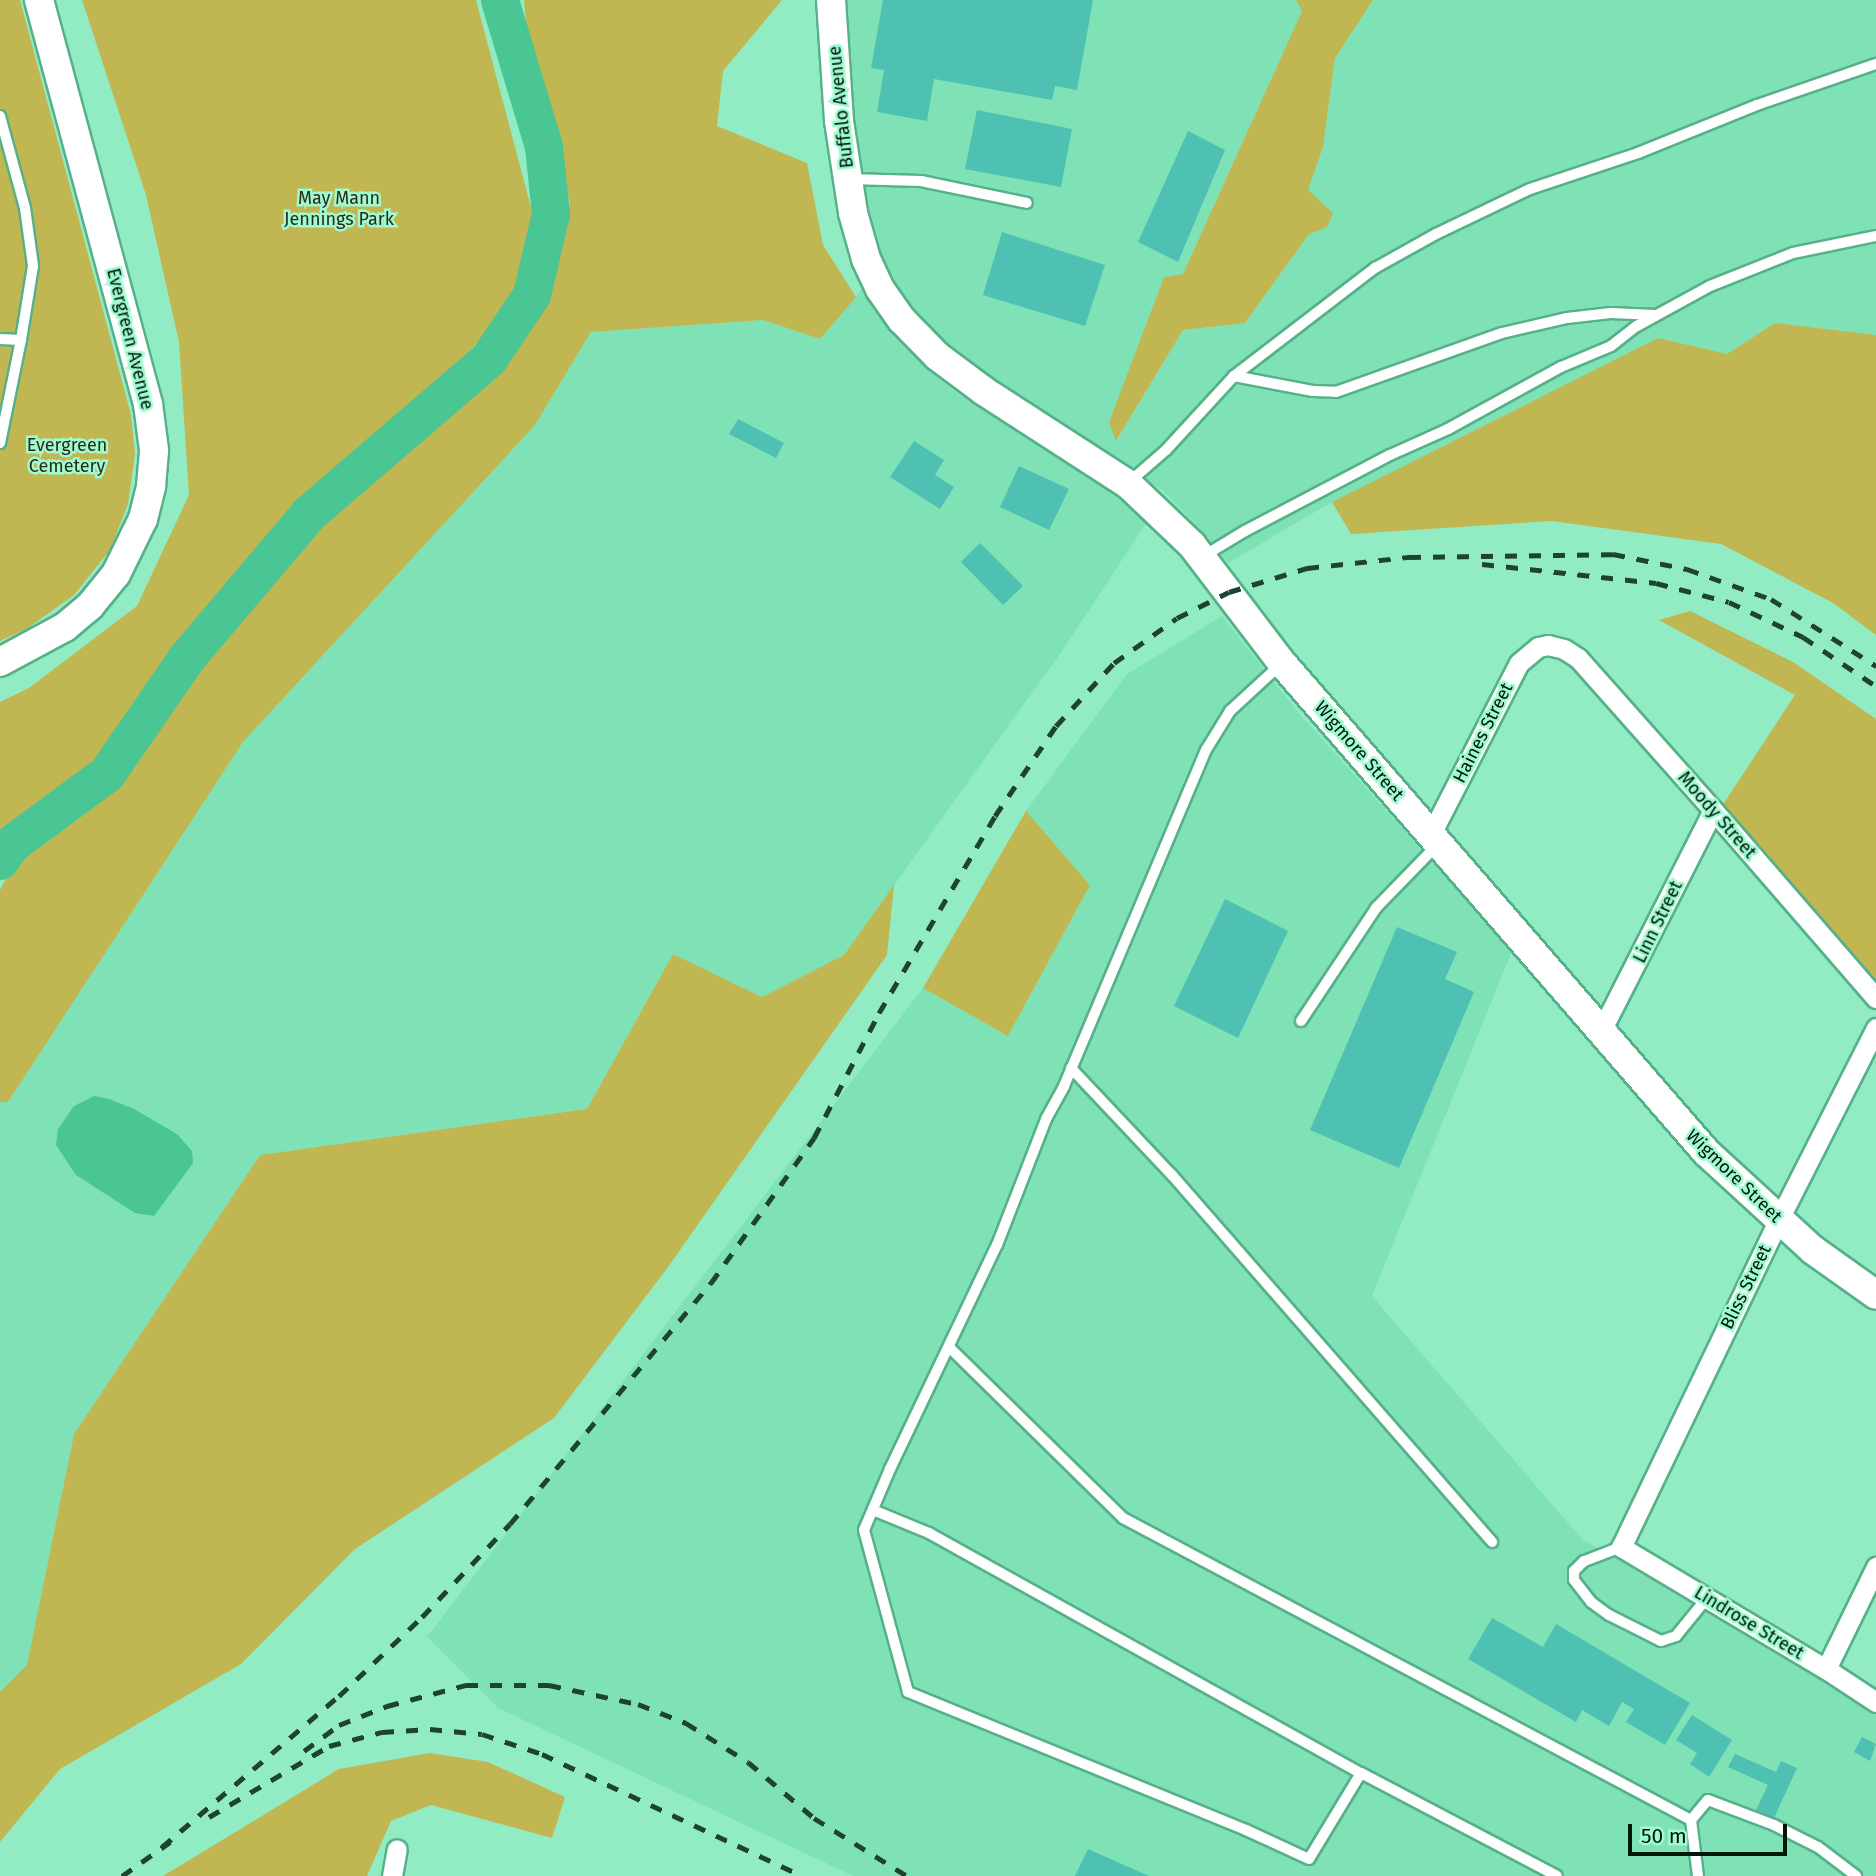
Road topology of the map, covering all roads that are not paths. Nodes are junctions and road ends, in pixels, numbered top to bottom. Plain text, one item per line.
1 (39, 0) edge
2 (831, 0) edge
3 (1876, 64) edge
4 (0, 116) edge
5 (848, 179) junction
6 (1027, 203) dead end
7 (853, 213) joint
8 (1876, 236) edge
9 (1659, 315) junction
10 (0, 339) edge
11 (21, 340) junction
12 (1234, 376) junction
13 (0, 443) edge
14 (1128, 484) junction
15 (1202, 557) junction
16 (1548, 645) joint
17 (0, 662) edge
18 (1282, 663) junction
19 (1713, 810) junction
20 (1435, 839) junction
21 (1876, 998) edge
22 (1301, 1021) dead end
23 (1876, 1028) edge
24 (1600, 1033) junction
25 (1071, 1068) junction
26 (1779, 1219) junction
27 (1876, 1295) edge
28 (949, 1347) junction
29 (873, 1510) junction
30 (1493, 1542) dead end
31 (1621, 1548) junction
32 (1876, 1567) edge
33 (1707, 1598) junction
34 (1826, 1669) junction
35 (1876, 1702) edge
36 (1361, 1773) junction
37 (1691, 1820) junction
38 (397, 1849) dead end
39 (392, 1876) edge
40 (1557, 1876) edge
41 (1698, 1876) edge
42 (1856, 1876) edge

1 - 17 street, Evergreen Avenue
2 - 5 street, Buffalo Avenue
3 - 12 lane
4 - 11 lane
5 - 6 lane
5 - 7 street, Buffalo Avenue
7 - 14 street, Wigmore Street
8 - 9 lane
9 - 12 lane
9 - 15 lane
10 - 11 lane
11 - 13 lane
12 - 14 lane
14 - 15 street, Wigmore Street
15 - 18 street, Wigmore Street
16 - 19 street, Moody Street
16 - 20 street, Haines Street
18 - 20 street, Wigmore Street
18 - 25 lane
19 - 21 street, Moody Street
19 - 24 street, Linn Street
20 - 22 lane
20 - 24 street, Wigmore Street
23 - 26 street, Bliss Street
24 - 26 street, Wigmore Street
25 - 28 lane
25 - 30 lane
26 - 27 street, Wigmore Street
26 - 31 street, Bliss Street
28 - 29 lane
28 - 37 lane
29 - 36 lane
29 - 36 lane
31 - 33 street, Lindrose Street
31 - 33 lane
32 - 34 street
33 - 34 street, Lindrose Street
34 - 35 street, Lindrose Street
36 - 40 lane
37 - 41 lane
37 - 42 lane
38 - 39 street

